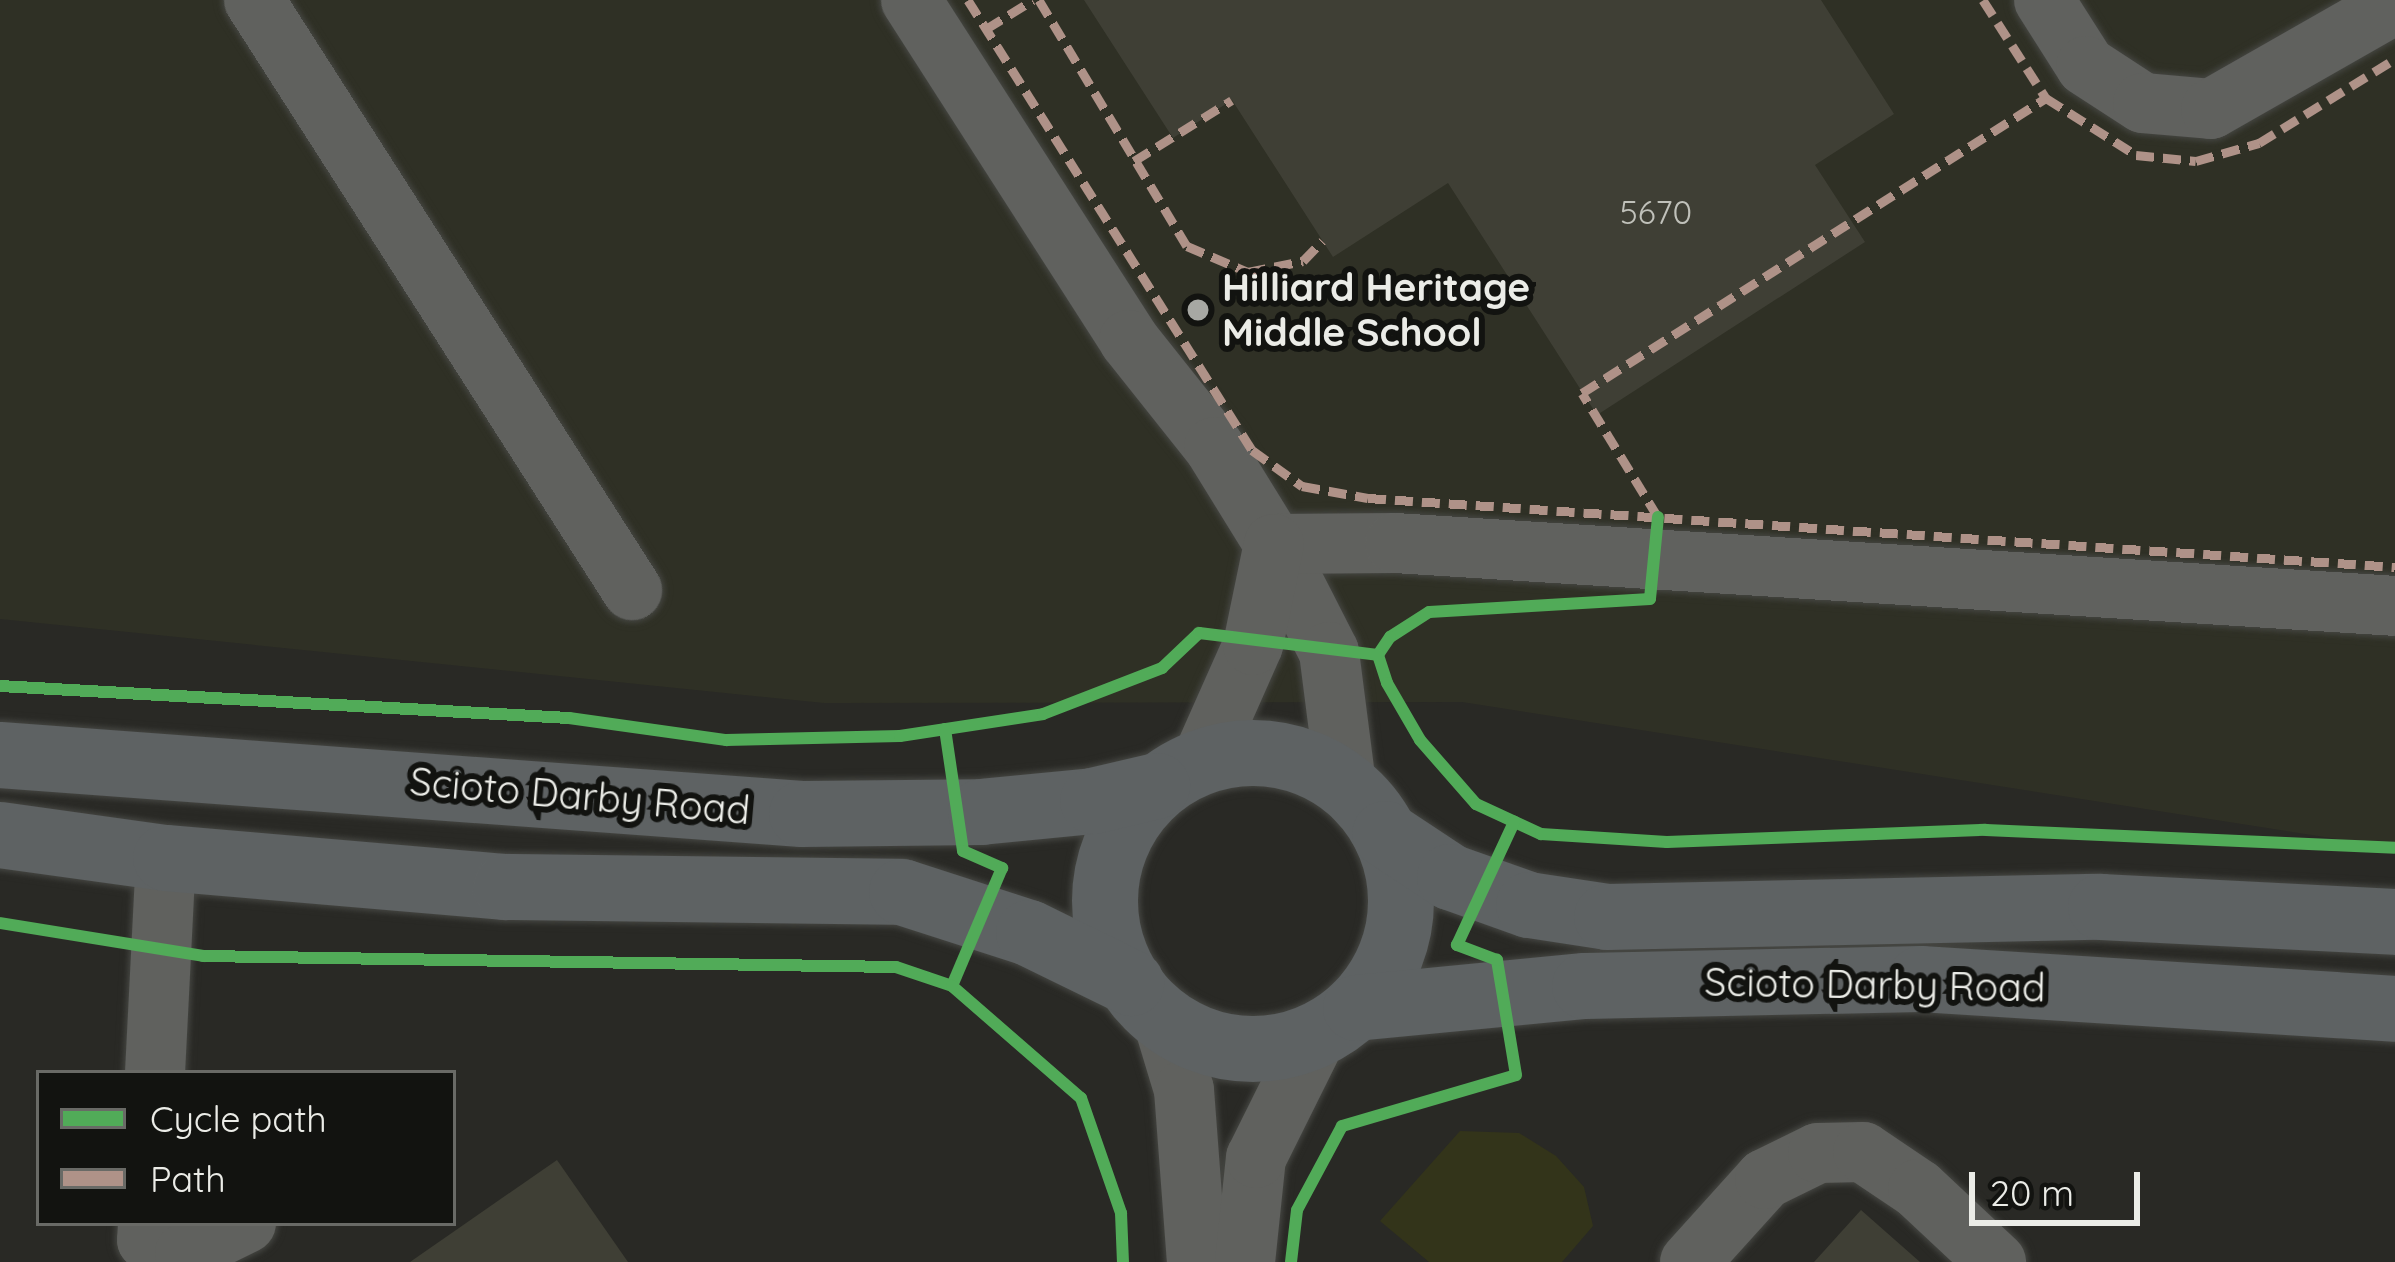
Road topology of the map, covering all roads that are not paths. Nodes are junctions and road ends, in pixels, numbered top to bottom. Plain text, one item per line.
1 (254, 0) edge
2 (911, 0) edge
3 (2044, 0) edge
4 (2394, 2) edge
5 (1274, 544) junction
6 (632, 590) dead end
7 (2395, 606) edge
8 (0, 755) edge
9 (1179, 773) junction
10 (1346, 784) junction
11 (1385, 834) junction
12 (0, 835) edge
13 (166, 858) junction
14 (2395, 922) edge
15 (1146, 1000) junction
16 (2395, 1010) edge
17 (1337, 1022) junction
18 (155, 1070) edge
19 (239, 1226) edge
20 (150, 1242) edge
21 (1197, 1262) edge
22 (1245, 1262) edge
23 (1690, 1262) edge
24 (1996, 1262) edge

1 - 6 street
2 - 5 street
3 - 4 street
5 - 7 street
5 - 9 street
5 - 10 street
8 - 9 main road, Scioto Darby Road
9 - 10 main road
9 - 15 main road
10 - 11 main road
11 - 14 main road, Scioto Darby Road
11 - 17 main road
12 - 13 main road, Scioto Darby Road
13 - 15 main road, Scioto Darby Road
13 - 18 street
15 - 17 main road
15 - 21 street
16 - 17 main road, Scioto Darby Road
17 - 22 street
19 - 20 street
23 - 24 street

